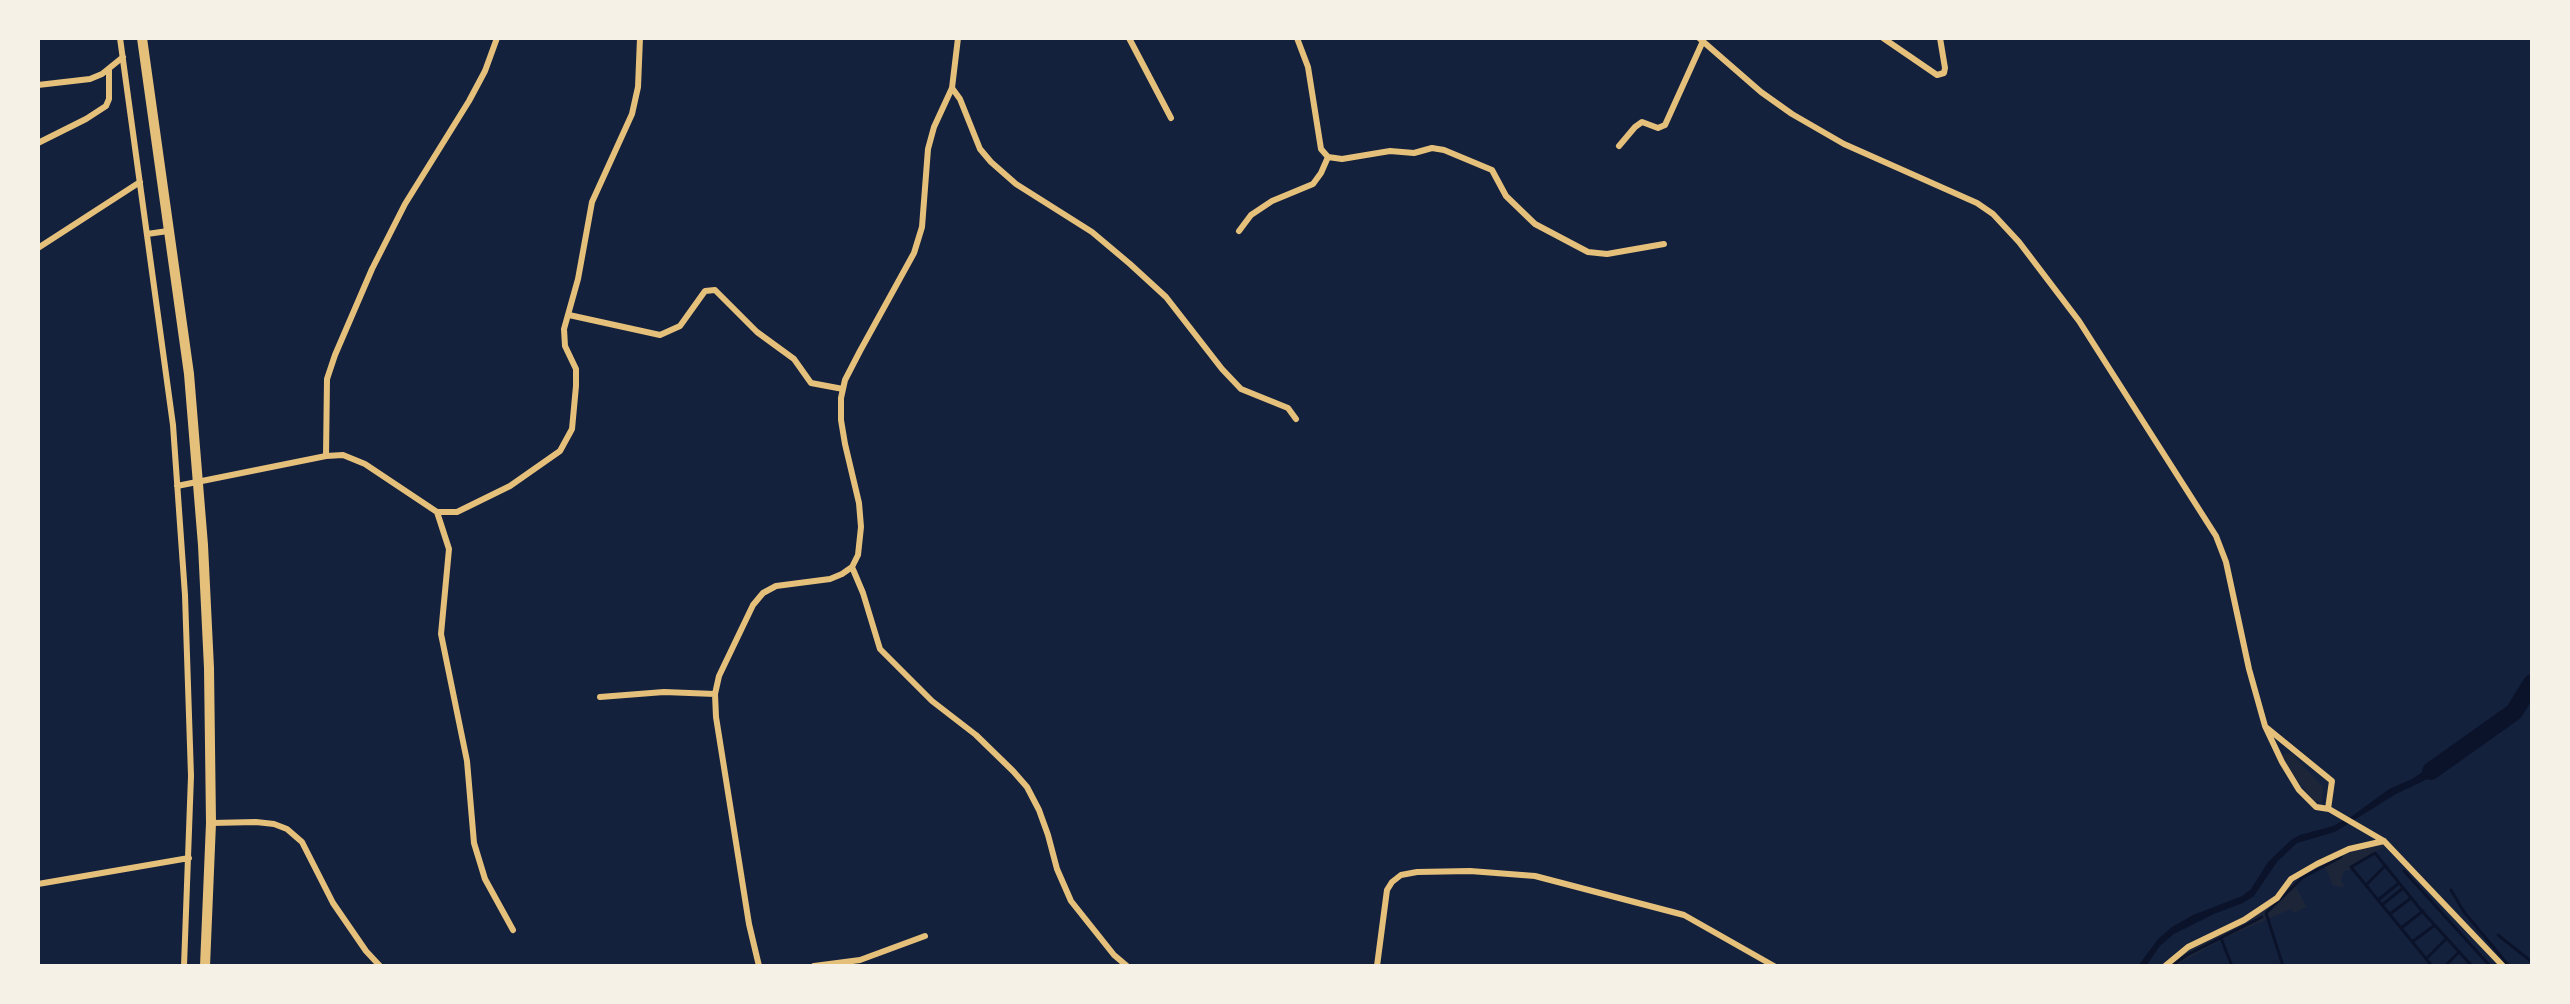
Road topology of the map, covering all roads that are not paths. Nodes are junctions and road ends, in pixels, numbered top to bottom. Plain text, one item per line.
1 (120, 38) edge
2 (142, 38) edge
3 (497, 38) edge
4 (640, 38) edge
5 (958, 38) edge
6 (1129, 38) edge
7 (1297, 38) edge
8 (1883, 38) edge
9 (1940, 38) edge
10 (1701, 40) edge
11 (123, 57) junction
12 (109, 69) junction
13 (38, 85) edge
14 (952, 88) junction
15 (1171, 118) dead end
16 (38, 143) edge
17 (1619, 146) dead end
18 (1328, 157) junction
19 (140, 182) junction
20 (168, 231) junction
21 (1239, 231) dead end
22 (147, 234) junction
23 (1664, 244) dead end
24 (38, 248) edge
25 (569, 315) junction
26 (843, 389) junction
27 (1296, 419) dead end
28 (326, 456) junction
29 (199, 483) junction
30 (177, 486) junction
31 (437, 512) junction
32 (852, 567) junction
33 (715, 694) junction
34 (600, 697) dead end
35 (2265, 726) junction
36 (2328, 809) junction
37 (211, 823) junction
38 (2384, 841) junction
39 (189, 858) junction
40 (38, 884) edge
41 (513, 930) dead end
42 (925, 936) dead end
43 (184, 966) edge
44 (205, 966) edge
45 (380, 966) edge
46 (759, 966) edge
47 (814, 966) edge
48 (1127, 966) edge
49 (1377, 966) edge
50 (1774, 966) edge
51 (2165, 966) edge
52 (2503, 966) edge

1 - 11 street
2 - 20 highway
3 - 28 street
4 - 25 street
5 - 14 street
6 - 15 street
7 - 18 street
8 - 9 street
10 - 17 street
10 - 35 street
11 - 12 street
11 - 19 street
12 - 13 street
12 - 16 street
14 - 26 street
14 - 27 street
18 - 21 street
18 - 23 street
19 - 22 street
19 - 24 street
20 - 22 street
20 - 29 highway
22 - 30 street
25 - 26 street
25 - 31 street
26 - 32 street
28 - 29 street
28 - 31 street
29 - 30 street
29 - 37 highway
30 - 39 street
31 - 41 street
32 - 33 street
32 - 48 street
33 - 34 street
33 - 46 street
35 - 36 street
35 - 36 street
36 - 38 street
37 - 44 highway
37 - 45 street
38 - 51 street
38 - 52 street
39 - 40 street
39 - 43 street
42 - 47 street
49 - 50 street

